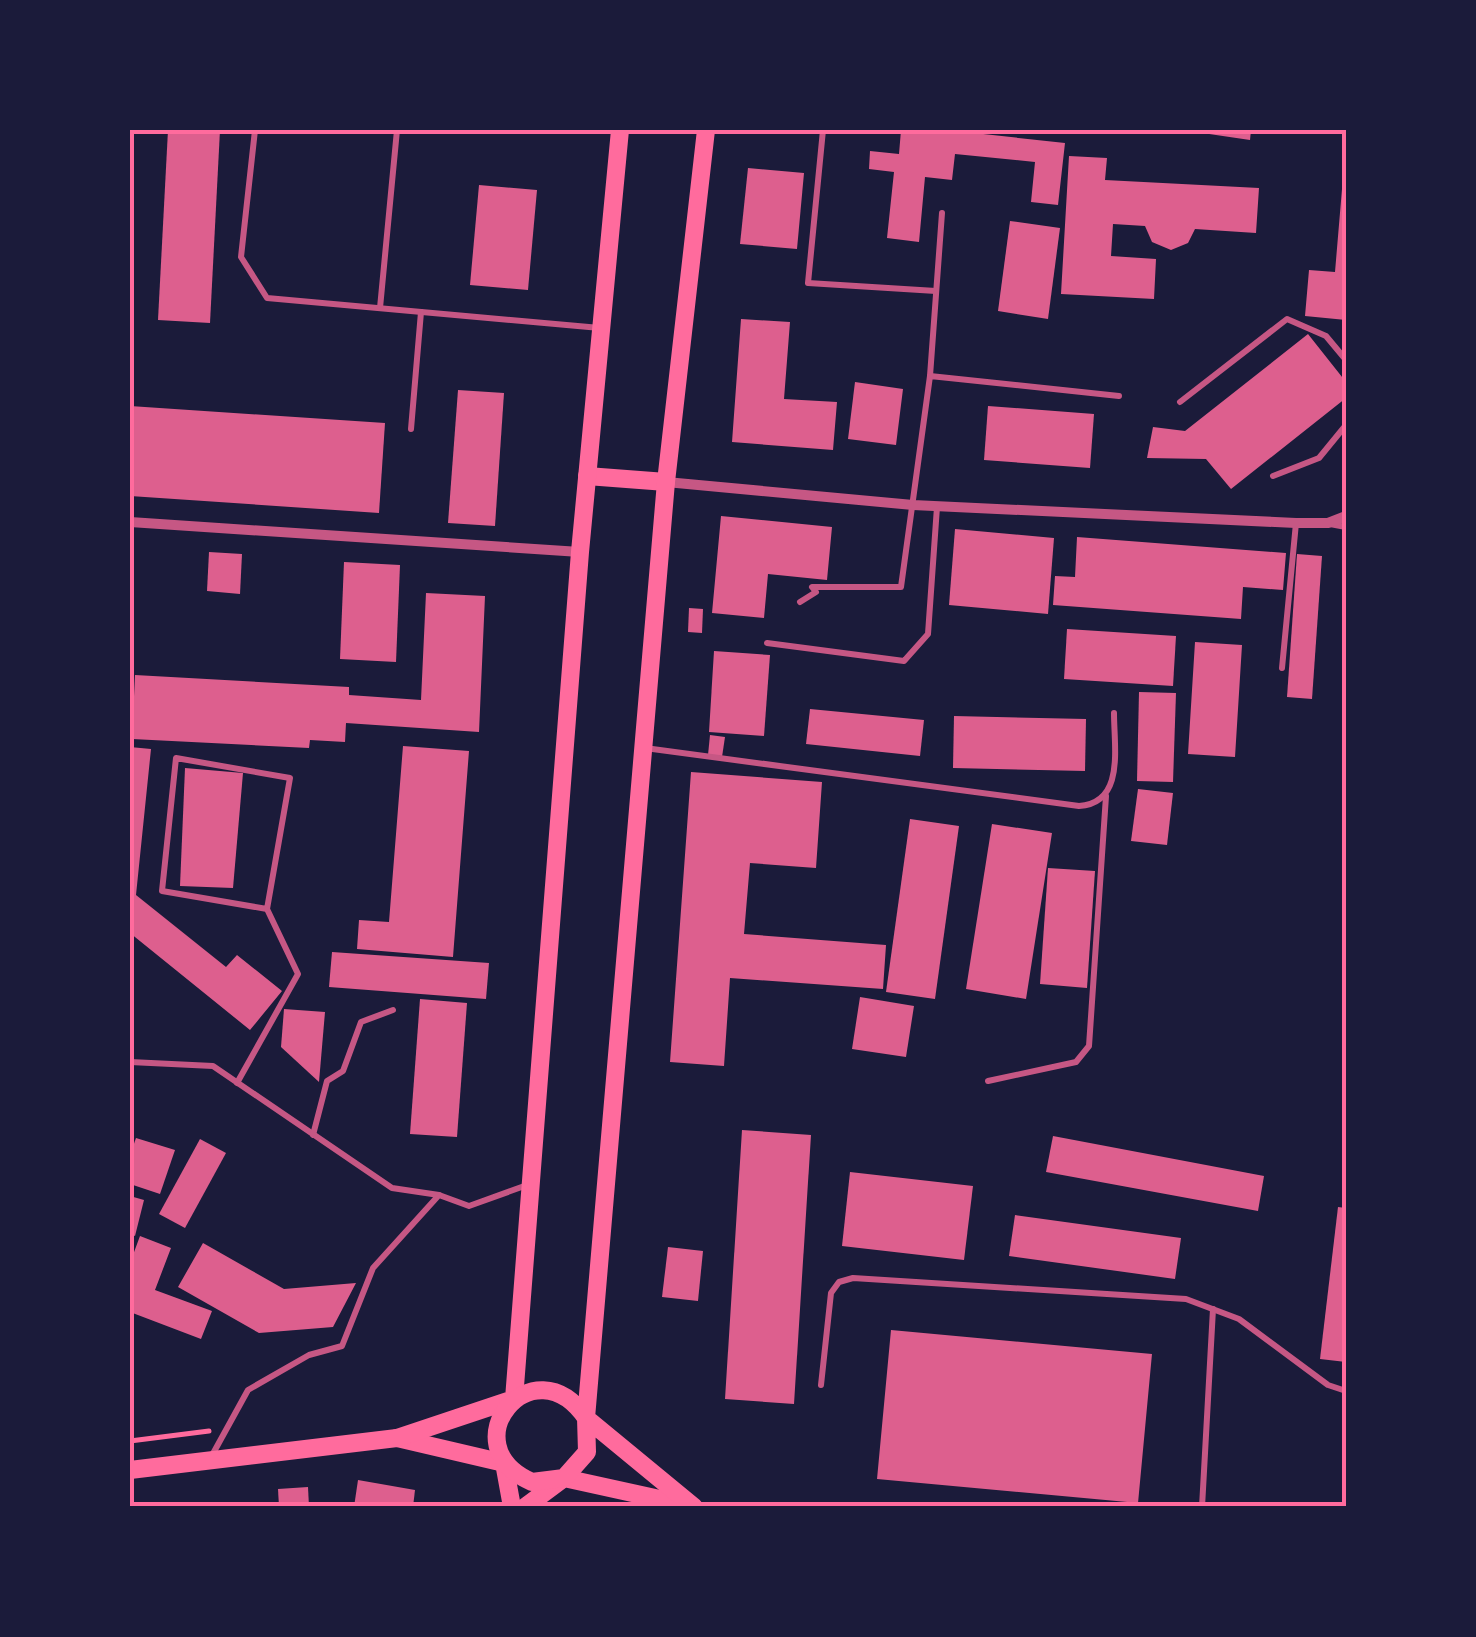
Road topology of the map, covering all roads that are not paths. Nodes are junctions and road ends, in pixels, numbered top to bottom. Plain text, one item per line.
1 (255, 130) edge
2 (397, 130) edge
3 (620, 130) edge
4 (706, 130) edge
5 (823, 130) edge
6 (942, 213) dead end
7 (936, 292) junction
8 (380, 308) junction
9 (421, 312) junction
10 (601, 328) junction
11 (1346, 360) edge
12 (930, 376) junction
13 (1119, 396) dead end
14 (1180, 402) dead end
15 (1346, 425) edge
16 (411, 429) dead end
17 (587, 476) junction
18 (1273, 476) dead end
19 (666, 482) junction
20 (913, 504) junction
21 (938, 506) junction
22 (1346, 516) edge
23 (130, 522) edge
24 (1296, 523) junction
25 (1328, 524) junction
26 (1346, 527) edge
27 (580, 552) junction
28 (800, 602) dead end
29 (767, 642) dead end
30 (1282, 668) dead end
31 (1114, 714) dead end
32 (644, 748) junction
33 (1106, 795) junction
34 (266, 909) junction
35 (394, 1010) dead end
36 (130, 1062) edge
37 (988, 1081) dead end
38 (238, 1083) junction
39 (313, 1134) junction
40 (531, 1184) junction
41 (439, 1195) junction
42 (1213, 1309) junction
43 (821, 1385) dead end
44 (1346, 1391) edge
45 (514, 1399) junction
46 (586, 1418) junction
47 (397, 1438) junction
48 (209, 1461) junction
49 (504, 1463) junction
50 (130, 1470) edge
51 (564, 1478) junction
52 (512, 1507) edge
53 (525, 1507) edge
54 (694, 1507) edge
55 (1202, 1507) edge

1 - 8 lane
2 - 8 lane
3 - 10 main road
4 - 19 main road
5 - 7 lane
6 - 7 lane
7 - 12 lane
8 - 9 lane
9 - 10 lane
9 - 16 lane
10 - 17 main road
11 - 14 lane
12 - 13 lane
12 - 20 lane
15 - 18 lane
17 - 19 main road
17 - 27 main road
19 - 20 street
19 - 32 main road
20 - 21 street
20 - 28 lane
21 - 24 street
21 - 29 lane
22 - 25 street
23 - 27 street
24 - 25 street
24 - 30 lane
25 - 26 lane
27 - 40 main road
31 - 33 lane
32 - 33 lane
32 - 46 main road
33 - 37 lane
34 - 34 lane
34 - 38 lane
35 - 39 lane
36 - 38 lane
38 - 39 lane
39 - 41 lane
40 - 41 lane
40 - 45 main road
41 - 48 lane
42 - 43 lane
42 - 44 lane
42 - 55 lane
45 - 46 main road
45 - 47 main road
45 - 49 main road
46 - 51 main road
46 - 54 main road
47 - 48 main road
47 - 49 main road
48 - 50 main road
49 - 51 main road
49 - 52 main road
51 - 53 main road
51 - 54 main road

